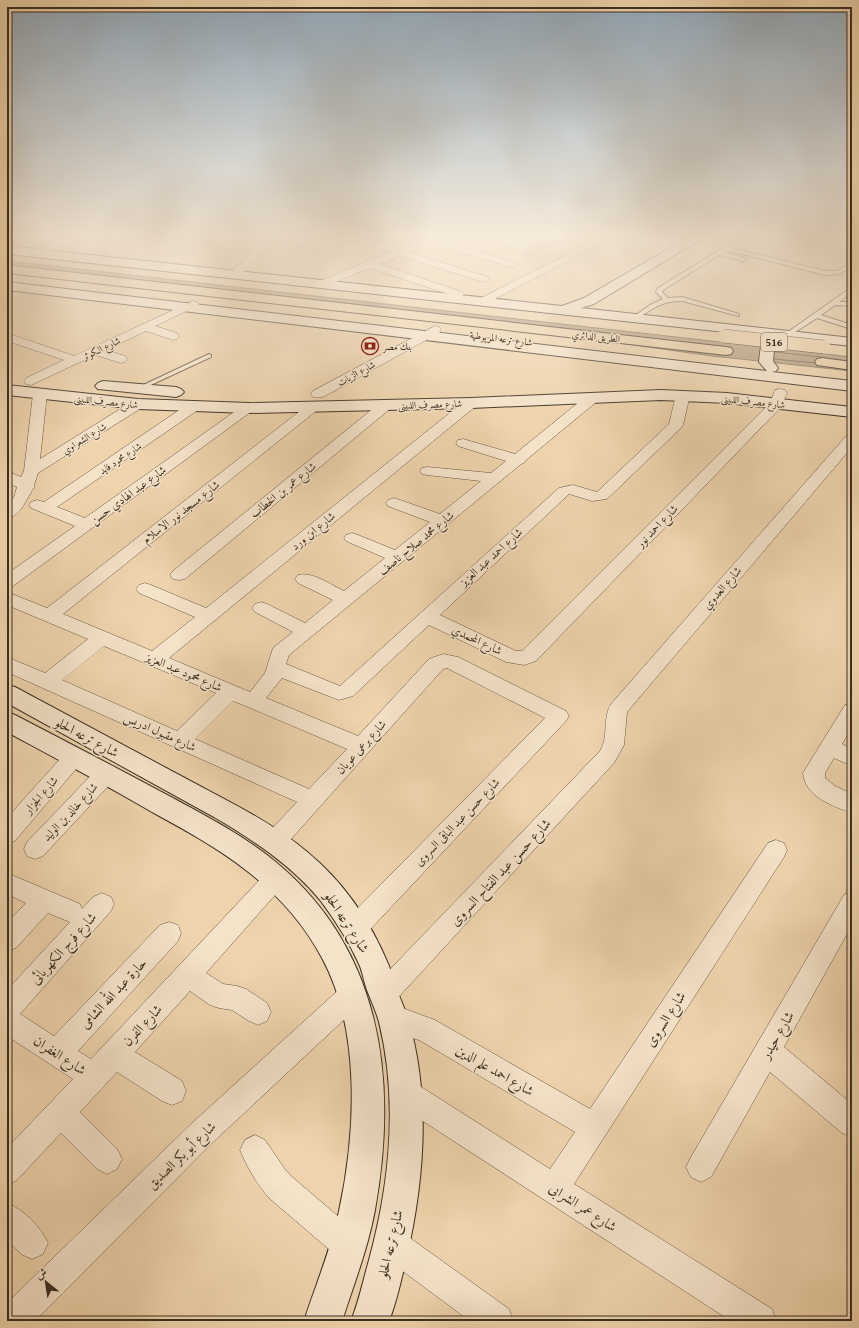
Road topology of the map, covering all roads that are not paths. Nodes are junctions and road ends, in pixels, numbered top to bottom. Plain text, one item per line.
1 (98, 296) edge
2 (116, 296) edge
3 (228, 296) edge
4 (366, 296) edge
5 (439, 296) edge
6 (493, 296) edge
7 (597, 296) edge
8 (617, 296) edge
9 (661, 296) edge
10 (843, 296) edge
11 (666, 300) junction
12 (483, 301) junction
13 (833, 303) junction
14 (852, 304) edge
15 (189, 306) junction
16 (562, 310) junction
17 (611, 315) junction
18 (738, 315) dead end
19 (816, 316) junction
20 (636, 318) junction
21 (145, 327) junction
22 (852, 327) edge
23 (753, 331) junction
24 (430, 333) junction
25 (780, 334) junction
26 (173, 336) dead end
27 (7, 337) edge
28 (852, 342) edge
29 (852, 350) edge
30 (95, 351) junction
31 (756, 354) dead end
32 (209, 356) dead end
33 (120, 359) dead end
34 (744, 359) junction
35 (75, 360) junction
36 (808, 360) dead end
37 (775, 363) junction
38 (852, 366) edge
39 (7, 378) edge
40 (852, 378) edge
41 (852, 386) edge
42 (36, 387) junction
43 (140, 388) junction
44 (7, 390) edge
45 (683, 395) junction
46 (595, 396) junction
47 (778, 398) junction
48 (316, 400) junction
49 (852, 401) edge
50 (471, 403) junction
51 (138, 404) junction
52 (386, 405) junction
53 (193, 407) junction
54 (249, 408) junction
55 (852, 412) edge
56 (852, 438) edge
57 (462, 443) dead end
58 (519, 460) junction
59 (427, 471) dead end
60 (7, 476) edge
61 (496, 478) junction
62 (26, 485) junction
63 (394, 503) dead end
64 (46, 508) junction
65 (7, 514) edge
66 (443, 521) junction
67 (87, 525) junction
68 (352, 538) dead end
69 (398, 557) junction
70 (179, 575) dead end
71 (304, 579) dead end
72 (7, 582) edge
73 (145, 589) dead end
74 (7, 598) edge
75 (346, 599) junction
76 (261, 608) dead end
77 (49, 616) junction
78 (208, 616) junction
79 (426, 616) junction
80 (306, 631) junction
81 (100, 638) junction
82 (529, 656) joint
83 (154, 660) junction
84 (7, 664) edge
85 (277, 668) junction
86 (47, 682) junction
87 (230, 692) junction
88 (7, 693) edge
89 (254, 701) junction
90 (852, 710) edge
91 (559, 716) joint
92 (9, 725) edge
93 (180, 741) junction
94 (361, 746) junction
95 (614, 747) joint
96 (829, 748) junction
97 (74, 757) junction
98 (852, 758) edge
99 (106, 774) junction
100 (155, 787) junction
101 (312, 800) junction
102 (852, 804) edge
103 (7, 834) edge
104 (275, 841) junction
105 (35, 849) dead end
106 (776, 850) dead end
107 (275, 879) junction
108 (7, 883) edge
109 (45, 900) junction
110 (852, 902) edge
111 (102, 904) dead end
112 (71, 912) dead end
113 (355, 928) junction
114 (845, 931) edge
115 (168, 933) dead end
116 (7, 940) edge
117 (188, 975) junction
118 (353, 994) junction
119 (384, 994) junction
120 (258, 1012) dead end
121 (394, 1021) junction
122 (9, 1022) edge
123 (767, 1051) junction
124 (57, 1053) junction
125 (114, 1054) junction
126 (94, 1077) junction
127 (172, 1091) dead end
128 (405, 1093) junction
129 (60, 1112) junction
130 (852, 1123) edge
131 (594, 1127) junction
132 (255, 1150) dead end
133 (107, 1159) dead end
134 (701, 1167) dead end
135 (7, 1170) edge
136 (554, 1189) junction
137 (7, 1218) edge
138 (32, 1243) dead end
139 (392, 1244) junction
140 (348, 1246) junction
141 (12, 1321) edge
142 (322, 1321) edge
143 (370, 1321) edge
144 (497, 1321) edge
145 (760, 1321) edge

1 - 15 main road
2 - 15 main road
3 - 34 highway, الطريق الدائري
4 - 29 highway, الطريق الدائري / 516, bridge
5 - 12 main road
6 - 12 street
7 - 16 main road
8 - 17 main road
9 - 11 lane
10 - 13 lane
11 - 18 lane
11 - 20 lane
12 - 16 main road
13 - 14 lane
13 - 19 lane
15 - 21 street, شارع الكوثر
15 - 24 main road
16 - 17 main road
17 - 20 main road
19 - 22 lane
19 - 25 lane
20 - 23 main road
21 - 26 street
21 - 30 street, شارع الكوثر
23 - 25 main road
23 - 34 main road
24 - 34 main road, شارع ترعه المريوطية
24 - 41 main road
24 - 48 street, شارع الزيات
25 - 28 main road
25 - 37 main road
27 - 35 street
30 - 33 street
30 - 35 street, شارع الكوثر
31 - 37 highway, 516
32 - 43 lane
34 - 37 main road, شارع ترعه المريوطية
35 - 42 street, شارع الكوثر
36 - 38 highway
37 - 40 main road, شارع ترعه المريوطية
39 - 42 main road, شارع مصرف اللبينى
42 - 43 main road, شارع مصرف اللبينى
42 - 44 main road, شارع مصرف اللبينى
42 - 51 main road, شارع مصرف اللبينى
42 - 62 street
43 - 48 main road, شارع مصرف اللبينى
45 - 46 main road, شارع مصرف اللبينى
45 - 47 main road, شارع مصرف اللبينى
45 - 79 street, شارع احمد عبد العزيز
46 - 50 main road, شارع مصرف اللبينى
46 - 58 street, شارع محمد صلاح ناصف
47 - 48 main road, شارع مصرف اللبينى
47 - 49 main road, شارع مصرف اللبينى
47 - 55 main road, شارع مصرف اللبينى
47 - 82 street, شارع احمد نور
48 - 52 main road, شارع مصرف اللبينى
48 - 54 main road, شارع مصرف اللبينى
48 - 77 street, شارع مسجد نور الاسلام
50 - 52 main road, شارع مصرف اللبينى
50 - 78 street, شارع ابن ورد
51 - 53 main road, شارع مصرف اللبينى
51 - 62 street, شارع الشعراوي
52 - 70 street, شارع عمر بن الخطاب
53 - 54 main road, شارع مصرف اللبينى
53 - 64 street, شارع محمود فايد
54 - 67 street, شارع عبد الهادي حسن
56 - 95 street, شارع العدوي
57 - 58 street
58 - 61 street, شارع محمد صلاح ناصف
59 - 61 street
60 - 62 street
61 - 66 street, شارع محمد صلاح ناصف
62 - 64 street
62 - 65 street, شارع الشعراوي
63 - 66 street
64 - 67 street
66 - 69 street, شارع محمد صلاح ناصف
67 - 72 street, شارع عبد الهادي حسن
68 - 69 street
69 - 75 street, شارع محمد صلاح ناصف
71 - 75 street
73 - 78 street
74 - 77 street, شارع محمود عبد العزيز
75 - 80 street, شارع محمد صلاح ناصف
76 - 80 street
77 - 81 street, شارع محمود عبد العزيز
78 - 83 street, شارع ابن ورد
79 - 82 street, شارع المحمدي
79 - 85 street, شارع احمد عبد العزيز
80 - 85 street, شارع محمد صلاح ناصف
81 - 83 street, شارع محمود عبد العزيز
81 - 86 street
83 - 87 street, شارع محمود عبد العزيز
84 - 86 street, شارع مقبول ادريس
85 - 89 street, شارع محمد صلاح ناصف
86 - 93 street, شارع مقبول ادريس
87 - 89 street, شارع محمود عبد العزيز
87 - 93 street
88 - 100 main road, شارع ترعه الحلو
89 - 94 street, شارع محمود عبد العزيز
90 - 96 street
91 - 94 street, شارع برعى عويان
91 - 113 street, شارع حسن عبد الباقى السروى
92 - 97 main road, شارع ترعه الحلو
93 - 101 street, شارع مقبول ادريس
94 - 101 street, شارع برعى عويان
95 - 119 street, شارع حسن عبد الفتاح السروى
96 - 98 street
96 - 102 street
97 - 99 main road, شارع ترعه الحلو
97 - 103 street, شارع الجزار
99 - 100 main road, شارع ترعه الحلو
99 - 105 street, شارع خالد بن الوليد
100 - 104 main road, شارع ترعه الحلو
100 - 107 main road, شارع ترعه الحلو
101 - 104 street, شارع برعى عويان
104 - 113 main road, شارع ترعه الحلو
106 - 131 street, شارع السروى
107 - 117 street, شارع الفرن
107 - 118 main road, شارع ترعه الحلو
108 - 109 street
109 - 112 street
109 - 116 street
110 - 114 street, شارع حيدر
111 - 122 street, شارع فرج الكهربائى
113 - 119 main road, شارع ترعه الحلو
114 - 123 street, شارع حيدر
115 - 124 street, حارة عبد الله الشامى
117 - 120 street
117 - 125 street, شارع الفرن
118 - 140 main road, شارع ترعه الحلو
118 - 141 street, شارع أبو بكر الصديق
119 - 121 main road, شارع ترعه الحلو
121 - 128 main road, شارع ترعه الحلو
121 - 131 street, شارع احمد علم الدين
122 - 124 street, شارع الغفران
123 - 130 street
123 - 134 street, شارع حيدر
124 - 126 street, شارع الغفران
125 - 126 street, شارع الفرن
125 - 127 street
126 - 129 street, شارع الفرن
128 - 136 street, شارع عمر الشرابى
128 - 139 main road, شارع ترعه الحلو
129 - 133 street
129 - 135 street, شارع الفرن
131 - 136 street, شارع السروى
132 - 140 street
136 - 145 street, شارع عمر الشرابى
137 - 138 street
139 - 143 main road, شارع ترعه الحلو
139 - 144 street
140 - 142 main road, شارع ترعه الحلو

